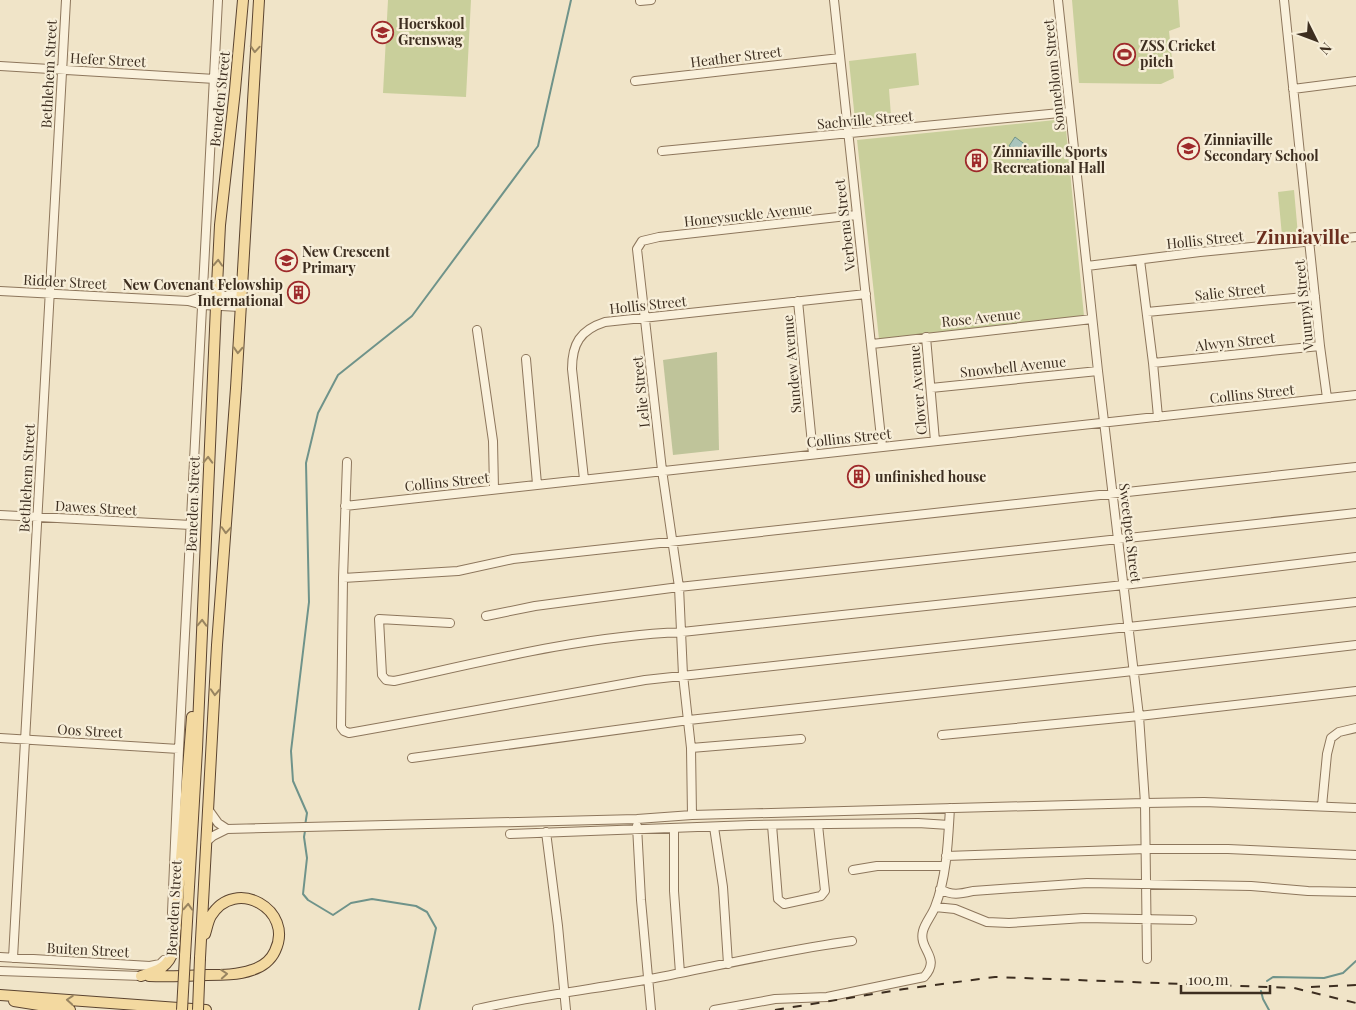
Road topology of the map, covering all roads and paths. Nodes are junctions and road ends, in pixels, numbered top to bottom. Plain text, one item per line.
1 (66, 0) edge
2 (218, 0) edge
3 (243, 0) edge
4 (259, 0) edge
5 (651, 0) edge
6 (834, 0) edge
7 (1058, 0) edge
8 (1284, 0) edge
9 (640, 1) dead end
10 (840, 58) junction
11 (0, 66) edge
12 (62, 70) junction
13 (215, 79) junction
14 (635, 81) dead end
15 (1356, 82) edge
16 (1294, 89) junction
17 (1070, 112) junction
18 (847, 134) junction
19 (662, 151) dead end
20 (856, 216) junction
21 (1356, 238) edge
22 (642, 242) joint
23 (1310, 242) junction
24 (1140, 260) junction
25 (1086, 266) junction
26 (0, 291) edge
27 (49, 293) junction
28 (866, 294) junction
29 (204, 296) junction
30 (241, 296) junction
31 (1315, 296) junction
32 (216, 300) junction
33 (188, 301) junction
34 (798, 301) junction
35 (203, 305) junction
36 (240, 307) junction
37 (1147, 312) junction
38 (645, 319) junction
39 (1092, 319) junction
40 (477, 330) dead end
41 (926, 337) junction
42 (872, 344) junction
43 (1320, 346) junction
44 (526, 359) dead end
45 (1153, 363) junction
46 (1098, 371) junction
47 (931, 388) junction
48 (1356, 395) edge
49 (1327, 398) junction
50 (1158, 417) junction
51 (1104, 424) junction
52 (936, 442) junction
53 (882, 447) junction
54 (812, 454) junction
55 (347, 462) dead end
56 (1356, 467) edge
57 (662, 470) junction
58 (584, 479) junction
59 (537, 484) junction
60 (494, 489) junction
61 (1113, 494) junction
62 (345, 506) junction
63 (1356, 513) edge
64 (0, 515) edge
65 (37, 517) junction
66 (191, 525) junction
67 (1119, 540) junction
68 (672, 542) junction
69 (1356, 557) edge
70 (343, 578) junction
71 (1124, 584) junction
72 (679, 587) junction
73 (1356, 602) edge
74 (486, 616) dead end
75 (450, 622) dead end
76 (1129, 627) junction
77 (682, 632) junction
78 (202, 642) junction
79 (1356, 645) edge
80 (1133, 671) junction
81 (683, 675) junction
82 (1356, 691) edge
83 (1139, 716) junction
84 (689, 720) junction
85 (1356, 728) edge
86 (942, 736) dead end
87 (0, 738) edge
88 (801, 739) dead end
89 (26, 740) junction
90 (691, 748) junction
91 (179, 749) junction
92 (412, 758) dead end
93 (1145, 803) junction
94 (1322, 806) junction
95 (950, 808) junction
96 (1356, 808) edge
97 (208, 809) junction
98 (692, 815) junction
99 (637, 819) junction
100 (949, 824) junction
101 (772, 825) junction
102 (818, 825) junction
103 (714, 827) junction
104 (674, 828) junction
105 (227, 829) junction
106 (638, 830) junction
107 (546, 832) junction
108 (510, 834) dead end
109 (206, 842) junction
110 (1146, 849) junction
111 (1356, 855) edge
112 (946, 856) junction
113 (945, 866) junction
114 (853, 870) dead end
115 (1146, 883) junction
116 (940, 889) junction
117 (1356, 892) edge
118 (935, 907) junction
119 (1147, 918) junction
120 (1192, 920) dead end
121 (852, 941) dead end
122 (169, 952) joint
123 (200, 954) junction
124 (0, 957) edge
125 (13, 958) junction
126 (1148, 959) dead end
127 (728, 964) junction
128 (0, 971) edge
129 (680, 973) junction
130 (141, 976) junction
131 (648, 979) junction
132 (565, 993) junction
133 (0, 996) edge
134 (477, 1009) dead end
135 (70, 1010) edge
136 (182, 1010) edge
137 (198, 1010) edge
138 (206, 1010) edge
139 (566, 1010) edge
140 (651, 1010) edge
141 (714, 1010) edge

1 - 12 street, Bethlehem Street
2 - 13 street, Beneden Street
32 -> 3 main road, Beneden Street
4 -> 30 main road, Beneden Street
5 - 9 street
6 - 10 street, Verbena Street
7 - 17 street, Sonneblom Street
8 - 16 street, Vuurpyl Street
10 - 14 street, Heather Street
10 - 18 street, Verbena Street
11 - 12 street, Hefer Street
12 - 13 street, Hefer Street
12 - 27 street, Bethlehem Street
13 - 29 street, Beneden Street
15 - 16 street
16 - 23 street, Vuurpyl Street
17 - 18 street, Sachville Street
17 - 25 street, Sonneblom Street
18 - 19 street, Sachville Street
18 - 20 street, Verbena Street
20 - 22 street, Honeysuckle Avenue
20 - 28 street, Verbena Street
21 - 23 street, Hollis Street
22 - 38 street, Lelie Street
23 - 24 street, Hollis Street
23 - 31 street, Vuurpyl Street
24 - 25 street, Hollis Street
24 - 37 street
25 - 39 street, Sweetpea Street
26 - 27 street, Ridder Street
27 - 33 street, Ridder Street
27 - 65 street, Bethlehem Street
28 - 34 street, Hollis Street
28 - 42 street, Verbena Street
29 - 32 street, Ridder Street
29 - 33 street, Ridder Street
29 - 35 street, Beneden Street
30 - 32 street, Ridder Street
30 - 36 main road, Beneden Street
31 - 37 street, Salie Street
31 - 43 street, Vuurpyl Street
32 - 35 street, Ridder Street
32 - 36 street, Ridder Street
78 -> 32 main road, Beneden Street
33 - 35 street, Ridder Street
34 - 38 street, Hollis Street
34 - 54 street, Sundew Avenue
35 - 66 street, Beneden Street
36 -> 97 main road, Beneden Street
37 - 45 street
38 - 57 street, Lelie Street
38 - 58 street, Hollis Street
39 - 41 street, Rose Avenue
39 - 46 street, Sweetpea Street
40 - 60 street
41 - 42 street, Rose Avenue
41 - 47 street, Clover Avenue
42 - 53 street, Verbena Street
43 - 45 street, Alwyn Street
43 - 49 street, Vuurpyl Street
44 - 59 street
45 - 50 street
46 - 47 street, Snowbell Avenue
46 - 51 street, Sweetpea Street
47 - 52 street, Clover Avenue
48 - 49 street, Collins Street
49 - 50 street, Collins Street
50 - 51 street, Collins Street
51 - 52 street, Collins Street
51 - 61 street, Sweetpea Street
52 - 53 street, Collins Street
53 - 54 street, Collins Street
54 - 57 street, Collins Street
55 - 62 street
56 - 61 street
57 - 58 street, Collins Street
57 - 68 street, Lelie Street
58 - 59 street, Collins Street
59 - 60 street, Collins Street
60 - 62 street, Collins Street
61 - 67 street, Sweetpea Street
61 - 68 street
62 - 70 street
63 - 67 street
64 - 65 street, Dawes Street
65 - 66 street, Dawes Street
65 - 89 street, Bethlehem Street
66 - 91 street, Beneden Street
67 - 71 street, Sweetpea Street
67 - 72 street
68 - 70 street
68 - 72 street, Lelie Street
69 - 71 street
70 - 81 street
71 - 76 street, Sweetpea Street
71 - 77 street
72 - 74 street
72 - 77 street, Lelie Street
73 - 76 street
75 - 77 street
76 - 80 street, Sweetpea Street
76 - 81 street
77 - 81 street, Lelie Street
78 - 130 main road
136 -> 78 main road, Beneden Street, bridge
79 - 80 street
80 - 83 street, Sweetpea Street
80 - 84 street
81 - 84 street, Lelie Street
82 - 83 street
83 - 86 street
83 - 93 street, Sweetpea Street
84 - 90 street, Lelie Street
84 - 92 street
85 - 94 street
87 - 89 street, Oos Street
88 - 90 street
89 - 91 street, Oos Street
89 - 125 street, Bethlehem Street
90 - 98 street, Lelie Street
91 - 122 street, Beneden Street
93 - 94 street
93 - 95 street
93 - 110 street, Sweetpea Street
94 - 96 street
95 - 98 street
95 - 100 street
97 - 105 street
97 - 109 main road, Beneden Street
98 - 99 street
99 - 105 street
99 - 106 street
100 - 102 street
100 - 112 street
101 - 102 street
101 - 102 street
101 - 103 street
103 - 104 street
103 - 127 street
104 - 106 street
104 - 129 street
105 - 109 street
106 - 107 street
106 - 131 street
107 - 108 street
107 - 132 street
109 - 123 main road, Beneden Street
110 - 111 street
110 - 112 street
110 - 115 street, Sweetpea Street
112 - 113 street
113 - 114 street
113 - 116 street
115 - 116 street
115 - 117 street
115 - 119 street, Sweetpea Street
116 - 118 street
118 - 119 street
118 - 141 street
119 - 120 street
119 - 126 street, Sweetpea Street
121 - 127 street
122 - 125 street, Buiten Street
130 -> 123 main road
123 - 137 main road, Beneden Street, bridge
124 - 125 street, Buiten Street
127 - 129 street
128 - 130 street
129 - 131 street
131 - 132 street
131 - 140 street
132 - 134 street
132 - 139 street
133 - 135 main road
138 -> 133 main road

